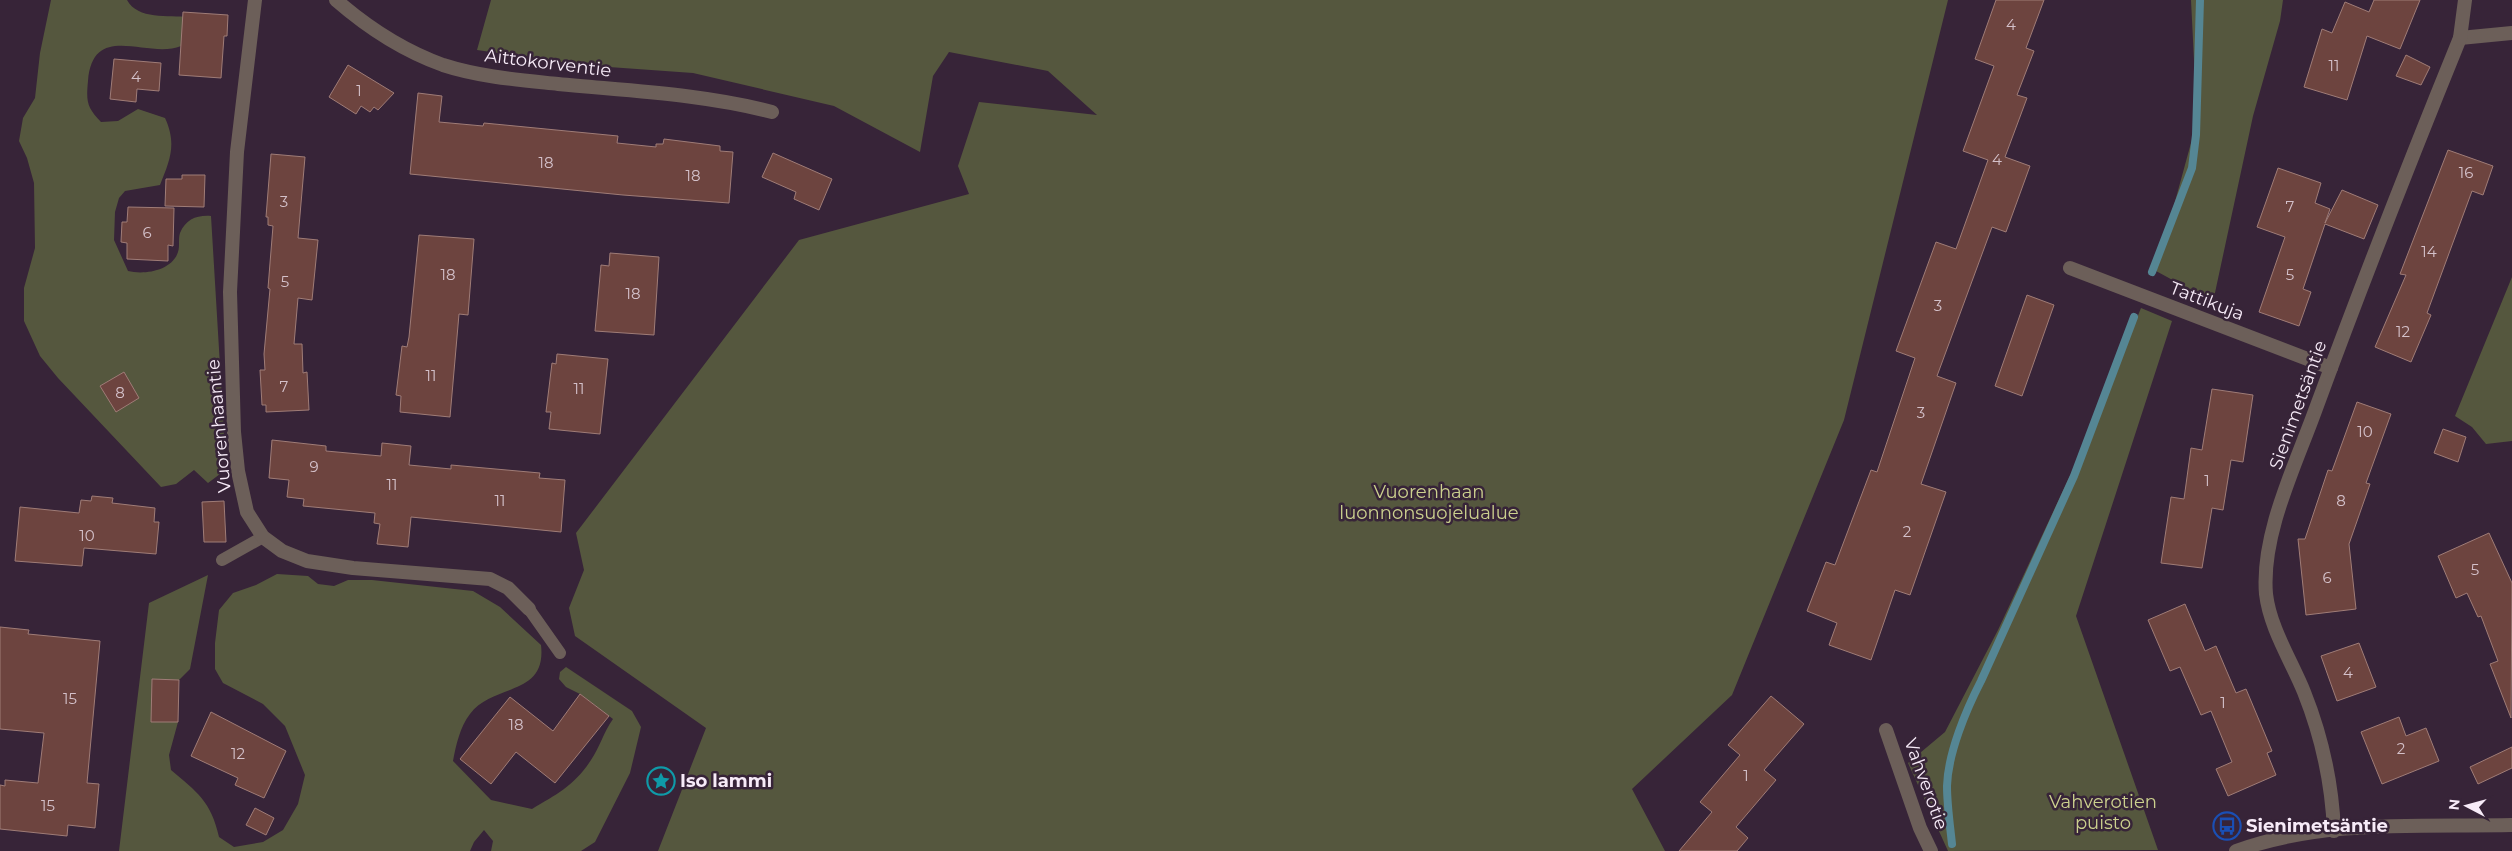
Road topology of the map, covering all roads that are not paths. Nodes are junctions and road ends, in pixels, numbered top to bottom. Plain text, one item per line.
1 (255, 0) edge
2 (336, 0) edge
3 (2465, 0) edge
4 (2512, 33) edge
5 (2460, 38) junction
6 (772, 112) dead end
7 (2070, 268) dead end
8 (2330, 368) junction
9 (263, 537) junction
10 (222, 560) dead end
11 (529, 609) joint
12 (560, 652) dead end
13 (1886, 730) dead end
14 (2512, 825) edge
15 (2334, 831) junction
16 (2251, 849) edge
17 (1931, 851) edge
18 (2236, 851) edge

1 - 9 street, Vuorenhaantie
2 - 6 street, Aittokorventie
3 - 5 street, Sienimetsäntie
4 - 5 street
5 - 8 street, Sienimetsäntie
7 - 8 street, Tattikuja
8 - 15 street, Sienimetsäntie
9 - 10 lane
9 - 11 street, Vuorenhaantie
11 - 12 lane, Vuorenhaantie
13 - 17 street, Vahverotie
14 - 15 street
15 - 16 street
16 - 18 street

